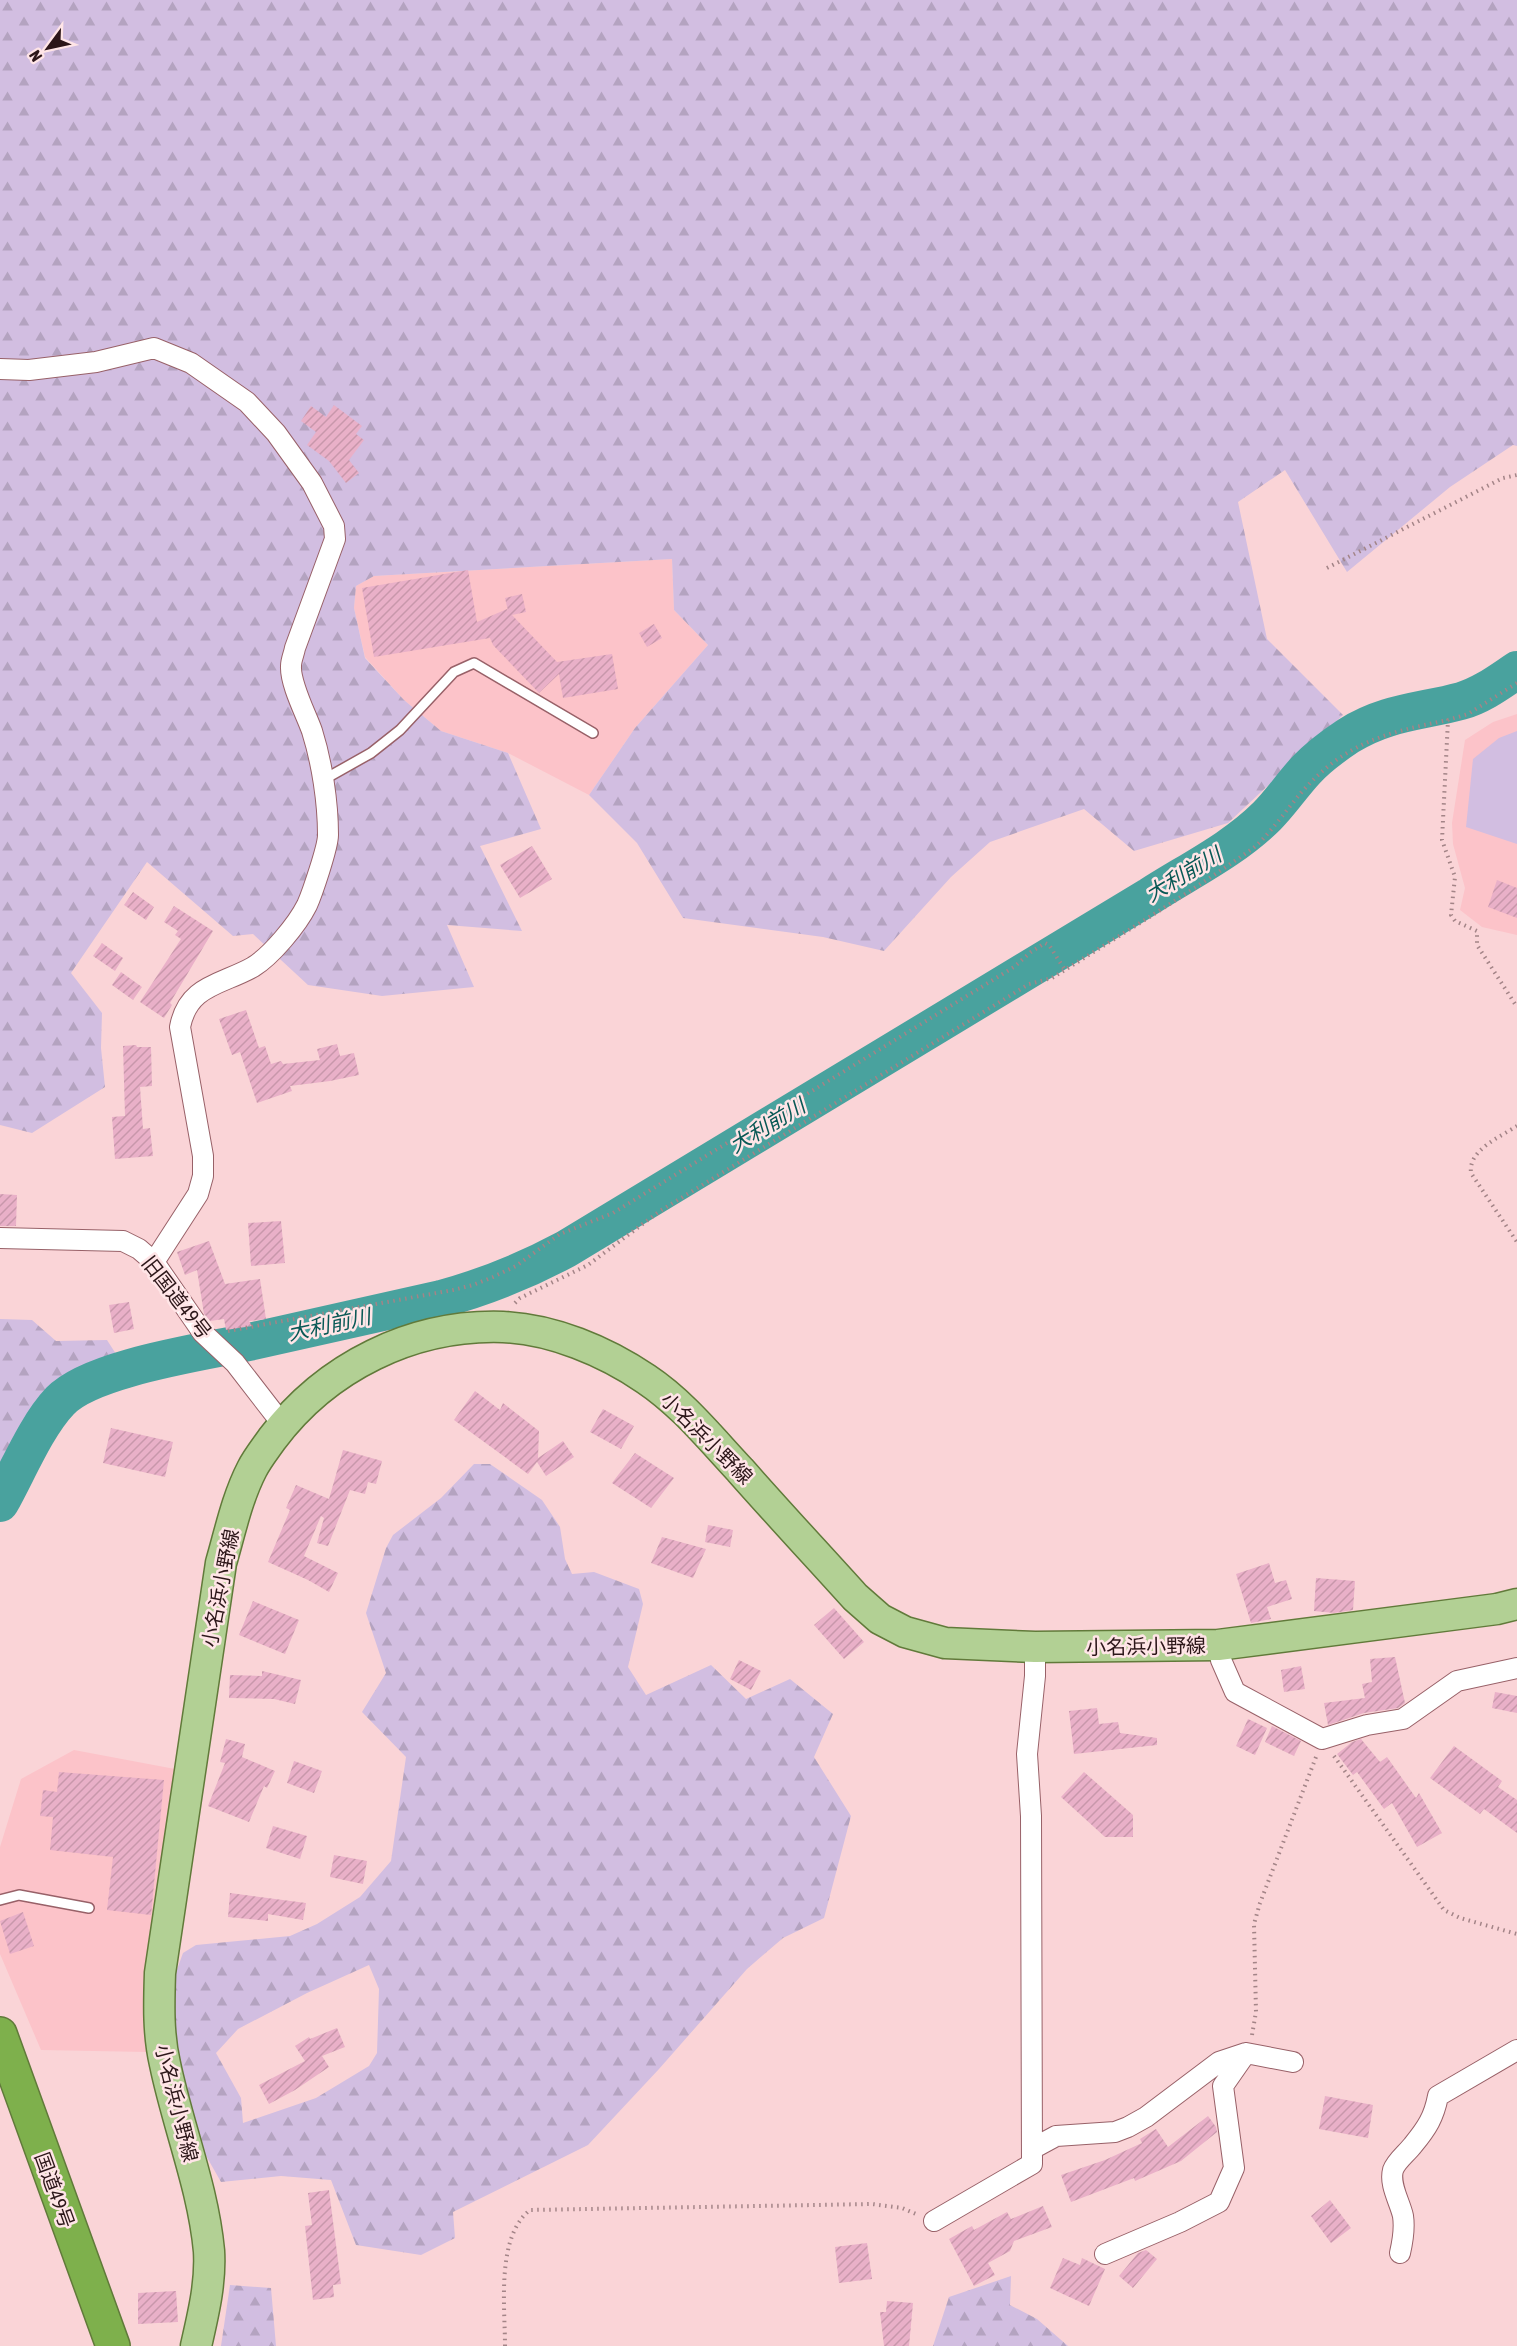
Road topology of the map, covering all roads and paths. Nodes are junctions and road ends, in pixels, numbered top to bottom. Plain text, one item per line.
1 (0, 369) edge
2 (1517, 475) edge
3 (1327, 568) dead end
4 (1517, 683) edge
5 (1448, 720) junction
6 (593, 733) dead end
7 (323, 780) junction
8 (1065, 970) junction
9 (1517, 1007) edge
10 (1517, 1126) edge
11 (0, 1238) edge
12 (1517, 1242) edge
13 (154, 1262) junction
14 (503, 1327) junction
15 (207, 1336) junction
16 (283, 1425) junction
17 (1517, 1604) edge
18 (1218, 1646) junction
19 (1035, 1647) junction
20 (1517, 1668) edge
21 (1322, 1739) junction
22 (0, 1900) edge
23 (89, 1908) dead end
24 (1517, 1934) edge
25 (0, 2034) edge
26 (1517, 2050) edge
27 (1246, 2053) junction
28 (1293, 2062) dead end
29 (1032, 2149) junction
30 (934, 2221) joint
31 (1400, 2253) dead end
32 (1106, 2254) dead end
33 (112, 2346) edge
34 (196, 2346) edge
35 (505, 2346) edge

1 - 7 street
2 - 3 path
4 - 5 path
5 - 8 path
5 - 9 path
6 - 7 lane
7 - 13 street
8 - 14 path
8 - 15 path
10 - 12 path
11 - 13 street, 旧国道49号
13 - 15 street, 旧国道49号
14 - 16 main road, 小名浜小野線
14 - 19 main road, 小名浜小野線
15 - 16 street, 旧国道49号
16 - 34 main road, 小名浜小野線
17 - 18 main road, 小名浜小野線
18 - 19 main road, 小名浜小野線
18 - 21 street
19 - 29 street
20 - 21 street
21 - 24 path
21 - 27 path
22 - 23 lane
25 - 33 highway, 国道49号
26 - 31 street
27 - 28 street
27 - 29 street
27 - 32 street
29 - 30 street
30 - 35 path

